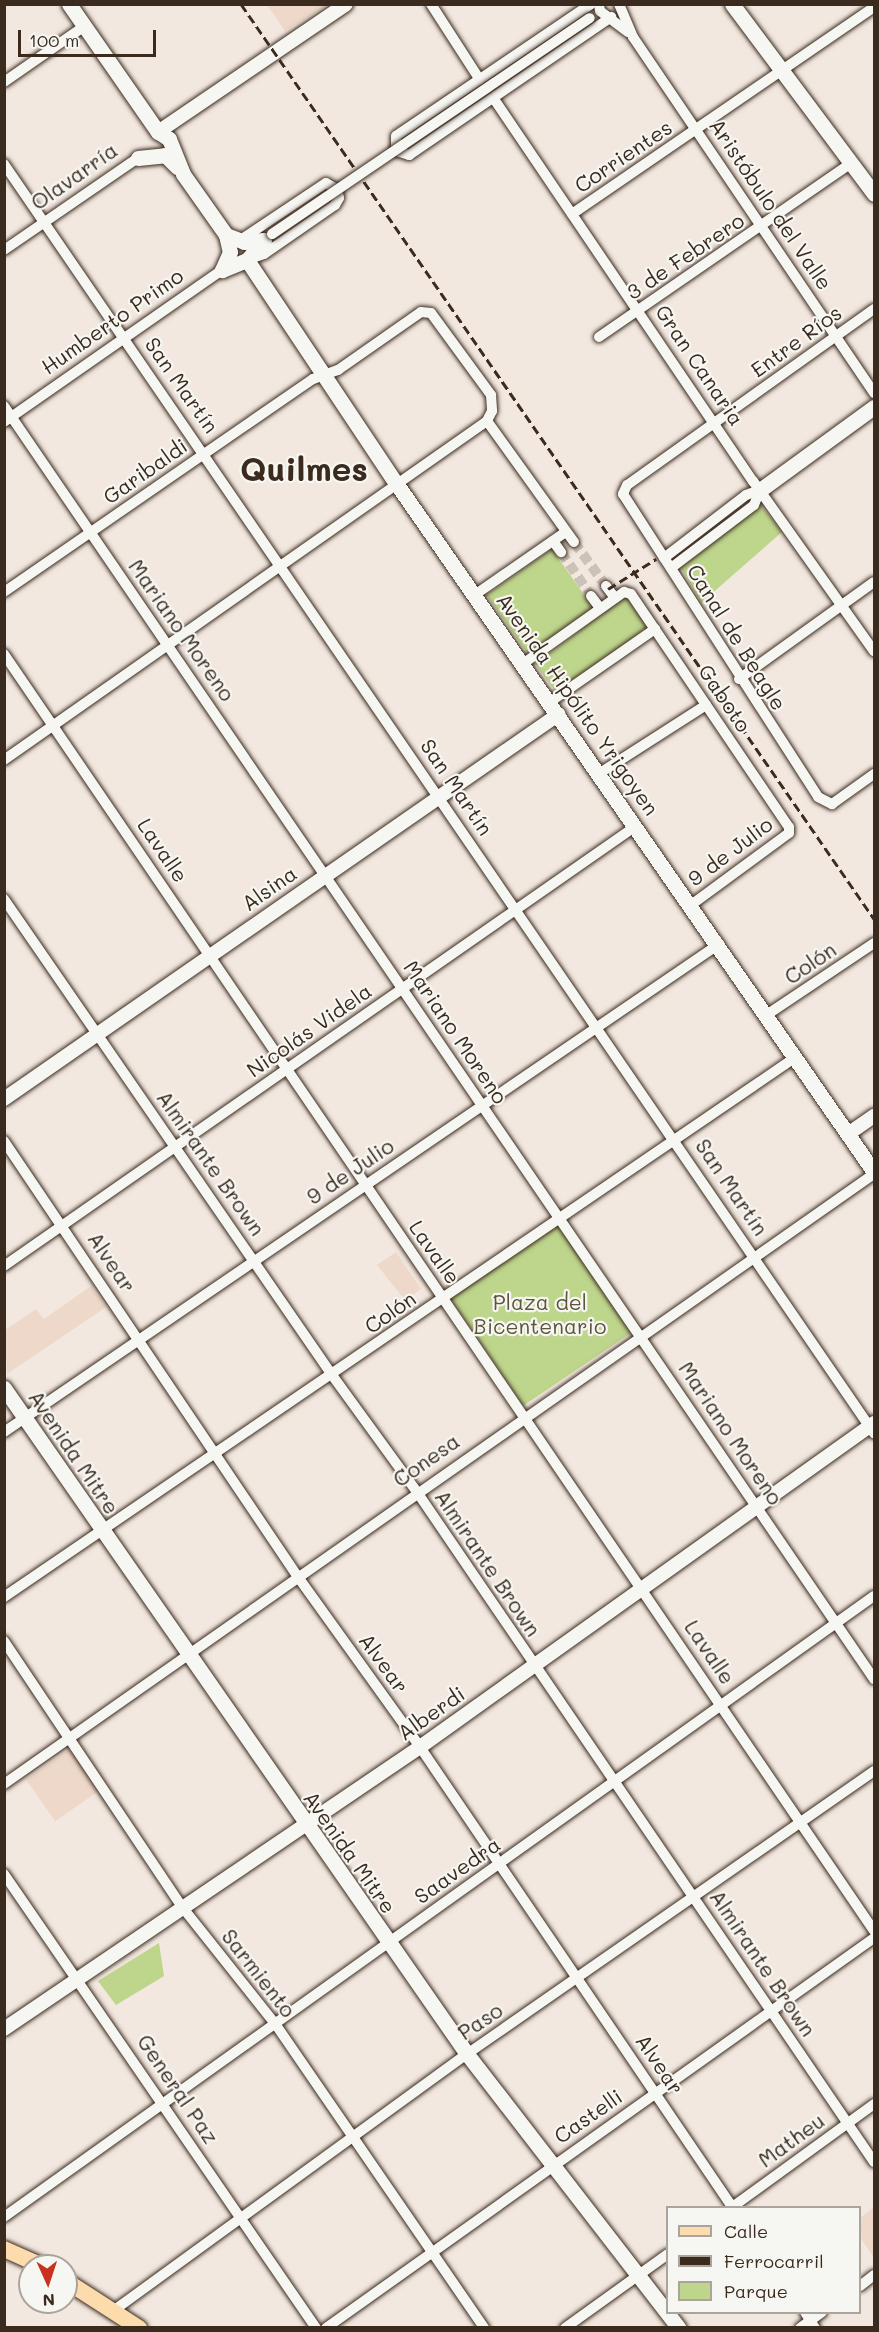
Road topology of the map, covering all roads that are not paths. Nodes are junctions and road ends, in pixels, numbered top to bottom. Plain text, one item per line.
1 (346, 4) edge
2 (431, 4) edge
3 (619, 4) edge
4 (732, 4) edge
5 (73, 6) edge
6 (600, 6) edge
7 (874, 8) edge
8 (611, 17) junction
9 (83, 27) junction
10 (633, 37) junction
11 (781, 71) junction
12 (480, 80) junction
13 (4, 82) edge
14 (494, 99) junction
15 (696, 129) junction
16 (158, 132) junction
17 (138, 158) junction
18 (4, 164) edge
19 (850, 164) junction
20 (183, 174) junction
21 (874, 194) edge
22 (572, 214) junction
23 (46, 221) junction
24 (762, 227) junction
25 (268, 237) junction
26 (231, 238) junction
27 (4, 250) edge
28 (247, 260) junction
29 (222, 270) junction
30 (874, 309) edge
31 (641, 310) junction
32 (837, 335) junction
33 (126, 338) junction
34 (599, 338) dead end
35 (324, 375) junction
36 (874, 393) edge
37 (4, 406) edge
38 (874, 407) edge
39 (8, 419) edge
40 (487, 421) junction
41 (716, 422) junction
42 (205, 453) junction
43 (396, 483) junction
44 (623, 489) joint
45 (760, 490) junction
46 (92, 532) junction
47 (564, 533) junction
48 (553, 541) junction
49 (574, 542) tunnel mouth
50 (561, 552) tunnel mouth
51 (664, 558) junction
52 (281, 566) junction
53 (670, 568) junction
54 (874, 582) edge
55 (606, 586) tunnel mouth
56 (4, 592) edge
57 (476, 594) junction
58 (591, 596) tunnel mouth
59 (615, 598) junction
60 (843, 604) junction
61 (600, 608) junction
62 (655, 629) junction
63 (170, 646) junction
64 (874, 651) edge
65 (4, 654) edge
66 (524, 663) junction
67 (739, 679) junction
68 (706, 705) junction
69 (554, 708) junction
70 (55, 725) junction
71 (4, 760) edge
72 (600, 773) junction
73 (874, 774) edge
74 (439, 797) junction
75 (636, 826) junction
76 (789, 827) joint
77 (325, 875) junction
78 (4, 899) edge
79 (691, 905) junction
80 (518, 909) junction
81 (874, 943) edge
82 (719, 945) junction
83 (209, 955) junction
84 (403, 988) junction
85 (768, 1014) junction
86 (598, 1026) junction
87 (97, 1033) junction
88 (796, 1057) junction
89 (286, 1070) junction
90 (4, 1099) edge
91 (482, 1105) junction
92 (874, 1116) edge
93 (848, 1134) junction
94 (675, 1138) junction
95 (4, 1141) edge
96 (175, 1147) junction
97 (874, 1173) edge
98 (365, 1185) junction
99 (559, 1217) junction
100 (64, 1225) junction
101 (756, 1256) junction
102 (255, 1260) junction
103 (4, 1266) edge
104 (443, 1298) junction
105 (642, 1335) junction
106 (140, 1339) junction
107 (332, 1375) junction
108 (4, 1388) edge
109 (526, 1416) junction
110 (25, 1417) junction
111 (873, 1427) edge
112 (4, 1432) edge
113 (217, 1454) junction
114 (417, 1492) junction
115 (756, 1507) junction
116 (104, 1532) junction
117 (298, 1577) junction
118 (644, 1589) junction
119 (874, 1596) edge
120 (4, 1597) edge
121 (837, 1623) junction
122 (4, 1641) edge
123 (188, 1656) junction
124 (534, 1667) junction
125 (874, 1679) edge
126 (723, 1706) junction
127 (70, 1740) junction
128 (420, 1747) junction
129 (874, 1771) edge
130 (614, 1783) junction
131 (4, 1784) edge
132 (802, 1822) junction
133 (306, 1825) junction
134 (500, 1863) junction
135 (4, 1874) edge
136 (695, 1898) junction
137 (183, 1908) junction
138 (874, 1930) edge
139 (874, 1938) edge
140 (389, 1943) junction
141 (78, 1978) junction
142 (578, 1979) junction
143 (771, 2010) junction
144 (276, 2025) junction
145 (4, 2029) edge
146 (466, 2054) junction
147 (655, 2092) junction
148 (165, 2103) junction
149 (874, 2104) edge
150 (848, 2123) junction
151 (353, 2137) junction
152 (874, 2162) edge
153 (554, 2164) junction
154 (732, 2206) edge
155 (734, 2206) edge
156 (4, 2217) edge
157 (239, 2217) junction
158 (4, 2249) edge
159 (433, 2253) junction
160 (18, 2255) edge
161 (666, 2255) edge
162 (639, 2275) junction
163 (874, 2275) edge
164 (861, 2285) edge
165 (78, 2289) edge
166 (113, 2311) junction
167 (666, 2311) edge
168 (668, 2314) edge
169 (810, 2320) edge
170 (139, 2328) edge
171 (316, 2328) edge
172 (326, 2328) edge
173 (484, 2328) edge
174 (565, 2328) edge
175 (679, 2328) edge
176 (800, 2328) edge

1 - 16 street, Olavarría
2 - 12 street
3 - 10 street, Aristóbulo del Valle
4 - 11 main road
5 - 9 main road
6 - 8 street, Aristóbulo del Valle
6 - 12 street
6 - 25 street, bridge
7 - 11 street, Corrientes
8 - 10 street, Aristóbulo del Valle
8 - 14 street
9 - 13 street
9 - 16 main road
10 - 15 street, Aristóbulo del Valle
11 - 15 street, Corrientes
11 - 19 main road
12 - 14 street
14 - 22 street, Gran Canaria
15 - 22 street, Corrientes
15 - 24 street, Aristóbulo del Valle
16 - 17 main road, Olavarría
16 - 20 main road
17 - 20 main road, Olavarría
17 - 23 street, Olavarría
18 - 23 street, San Martín
19 - 21 main road
19 - 24 street, 3 de Febrero
20 - 26 main road
22 - 31 street, Gran Canaria
23 - 27 street, Olavarría
23 - 33 street, San Martín
24 - 31 street, 3 de Febrero
24 - 32 street, Aristóbulo del Valle
25 - 26 main road
25 - 28 main road, Humberto Primo
26 - 28 street, Humberto Primo
26 - 29 main road
28 - 29 main road, Humberto Primo
28 - 35 main road, Avenida Hipólito Yrigoyen
29 - 33 street, Humberto Primo
30 - 32 street, Entre Ríos
31 - 34 street, 3 de Febrero
31 - 41 street, Gran Canaria
32 - 36 street, Aristóbulo del Valle
32 - 41 street, Entre Ríos
33 - 39 street, Humberto Primo
33 - 42 street, San Martín
35 - 40 street, Garibaldi
35 - 42 street, Garibaldi
35 - 43 main road, Avenida Hipólito Yrigoyen
37 - 39 street, Mariano Moreno
38 - 45 main road
39 - 46 street, Mariano Moreno
40 - 43 street
40 - 47 street
41 - 44 street, Entre Ríos
41 - 45 street, Gran Canaria
42 - 46 street, Garibaldi
42 - 52 street, San Martín
43 - 52 street
43 - 57 main road, Avenida Hipólito Yrigoyen
44 - 51 street, Canal de Beagle
45 - 51 street
45 - 53 street
45 - 60 street, Gran Canaria
46 - 56 street, Garibaldi
46 - 63 street, Mariano Moreno
47 - 48 street
47 - 49 street
48 - 50 street
48 - 57 street
51 - 53 street, Canal de Beagle
52 - 63 street
52 - 74 street, San Martín
53 - 67 street, Canal de Beagle
54 - 60 street
55 - 59 street
57 - 66 main road, Avenida Hipólito Yrigoyen
58 - 61 street
59 - 61 street
59 - 62 street, Gaboto
60 - 64 street, Gran Canaria
60 - 67 street
61 - 66 street
62 - 68 street, Gaboto
62 - 69 street
63 - 70 street
63 - 77 street, Mariano Moreno
65 - 70 street, Lavalle
66 - 69 main road, Avenida Hipólito Yrigoyen
67 - 73 street, Canal de Beagle
68 - 72 street
68 - 76 street, Gaboto
69 - 72 main road, Avenida Hipólito Yrigoyen
69 - 74 street, Alsina
70 - 71 street
70 - 83 street, Lavalle
72 - 75 main road, Avenida Hipólito Yrigoyen
74 - 77 street, Alsina
74 - 80 street, San Martín
75 - 79 main road, Avenida Hipólito Yrigoyen
75 - 80 street, Nicolás Videla
76 - 79 street, 9 de Julio
77 - 83 street, Alsina
77 - 84 street, Mariano Moreno
78 - 87 street, Almirante Brown
79 - 82 main road, Avenida Hipólito Yrigoyen
80 - 84 street, Nicolás Videla
80 - 86 street, San Martín
81 - 85 street, Colón
82 - 85 main road, Avenida Hipólito Yrigoyen
82 - 86 street, 9 de Julio
83 - 87 street, Alsina
83 - 89 street, Lavalle
84 - 89 street, Nicolás Videla
84 - 91 street, Mariano Moreno
85 - 88 main road, Avenida Hipólito Yrigoyen
86 - 91 street, 9 de Julio
86 - 94 street, San Martín
87 - 90 street, Alsina
87 - 96 street, Almirante Brown
88 - 93 main road, Avenida Hipólito Yrigoyen
88 - 94 street, Colón
89 - 96 street, Nicolás Videla
89 - 98 street, Lavalle
91 - 98 street, 9 de Julio
91 - 99 street, Mariano Moreno
92 - 93 street
93 - 97 main road, Avenida Hipólito Yrigoyen
94 - 99 street, Colón
94 - 101 street, San Martín
95 - 100 street, Alvear
96 - 100 street, Nicolás Videla
96 - 102 street, Almirante Brown
97 - 101 street, Conesa
98 - 102 street, 9 de Julio
98 - 104 street, Lavalle
99 - 104 street, Colón
99 - 105 street, Mariano Moreno
100 - 103 street, Nicolás Videla
100 - 106 street, Alvear
101 - 105 street, Conesa
101 - 111 street, San Martín
102 - 106 street, 9 de Julio
102 - 107 street, Almirante Brown
104 - 107 street, Colón
104 - 109 street, Lavalle
105 - 109 street, Conesa
105 - 115 street, Mariano Moreno
106 - 110 street, 9 de Julio
106 - 113 street, Alvear
107 - 113 street, Colón
107 - 114 street, Almirante Brown
108 - 110 main road, Avenida Mitre
109 - 114 street, Conesa
109 - 118 street, Lavalle
110 - 112 street, 9 de Julio
110 - 116 main road, Avenida Mitre
111 - 115 street, Alberdi
113 - 116 street, Colón
113 - 117 street, Alvear
114 - 117 street, Conesa
114 - 124 street, Almirante Brown
115 - 118 street, Alberdi
115 - 121 street, Mariano Moreno
116 - 120 street, Colón
116 - 123 main road, Avenida Mitre
117 - 123 street, Conesa
117 - 128 street, Alvear
118 - 124 street, Alberdi
118 - 126 street, Lavalle
119 - 121 street, Saavedra
121 - 125 street, Mariano Moreno
121 - 126 street, Saavedra
122 - 127 street, Sarmiento
123 - 127 street, Conesa
123 - 133 main road, Avenida Mitre
124 - 128 street, Alberdi
124 - 130 street, Almirante Brown
126 - 130 street, Saavedra
126 - 132 street, Lavalle
127 - 131 street, Conesa
127 - 137 street, Sarmiento
128 - 133 street, Alberdi
128 - 134 street, Alvear
129 - 132 street, Paso
130 - 134 street, Saavedra
130 - 136 street, Almirante Brown
132 - 136 street, Paso
132 - 138 street, Lavalle
133 - 137 street, Alberdi
133 - 140 main road, Avenida Mitre
134 - 140 street, Saavedra
134 - 142 street, Alvear
135 - 141 street, General Paz
136 - 142 street, Paso
136 - 143 street, Almirante Brown
137 - 141 street, Alberdi
137 - 144 street, Sarmiento
139 - 143 street, Castelli
140 - 144 street, Saavedra
140 - 146 main road, Avenida Mitre
141 - 145 street, Alberdi
141 - 148 street, General Paz
142 - 146 street, Paso
142 - 147 street, Alvear
143 - 147 street, Castelli
143 - 150 street, Almirante Brown
144 - 148 street, Saavedra
144 - 151 street, Sarmiento
146 - 151 street, Paso
146 - 153 main road, Avenida Mitre
147 - 153 street, Castelli
147 - 154 street, Alvear
148 - 156 street, Saavedra
148 - 157 street, General Paz
149 - 150 street, Matheu
150 - 152 street, Almirante Brown
150 - 155 street, Matheu
151 - 157 street, Paso
151 - 159 street, Sarmiento
153 - 159 street, Castelli
153 - 162 main road, Avenida Mitre
157 - 166 street, Paso
157 - 171 street, General Paz
158 - 160 main road
159 - 172 street, Castelli
159 - 173 street, Sarmiento
161 - 162 street
162 - 167 main road, Avenida Mitre
162 - 174 street
163 - 164 street
165 - 166 main road
166 - 170 main road
168 - 175 main road, Avenida Mitre
169 - 176 street

